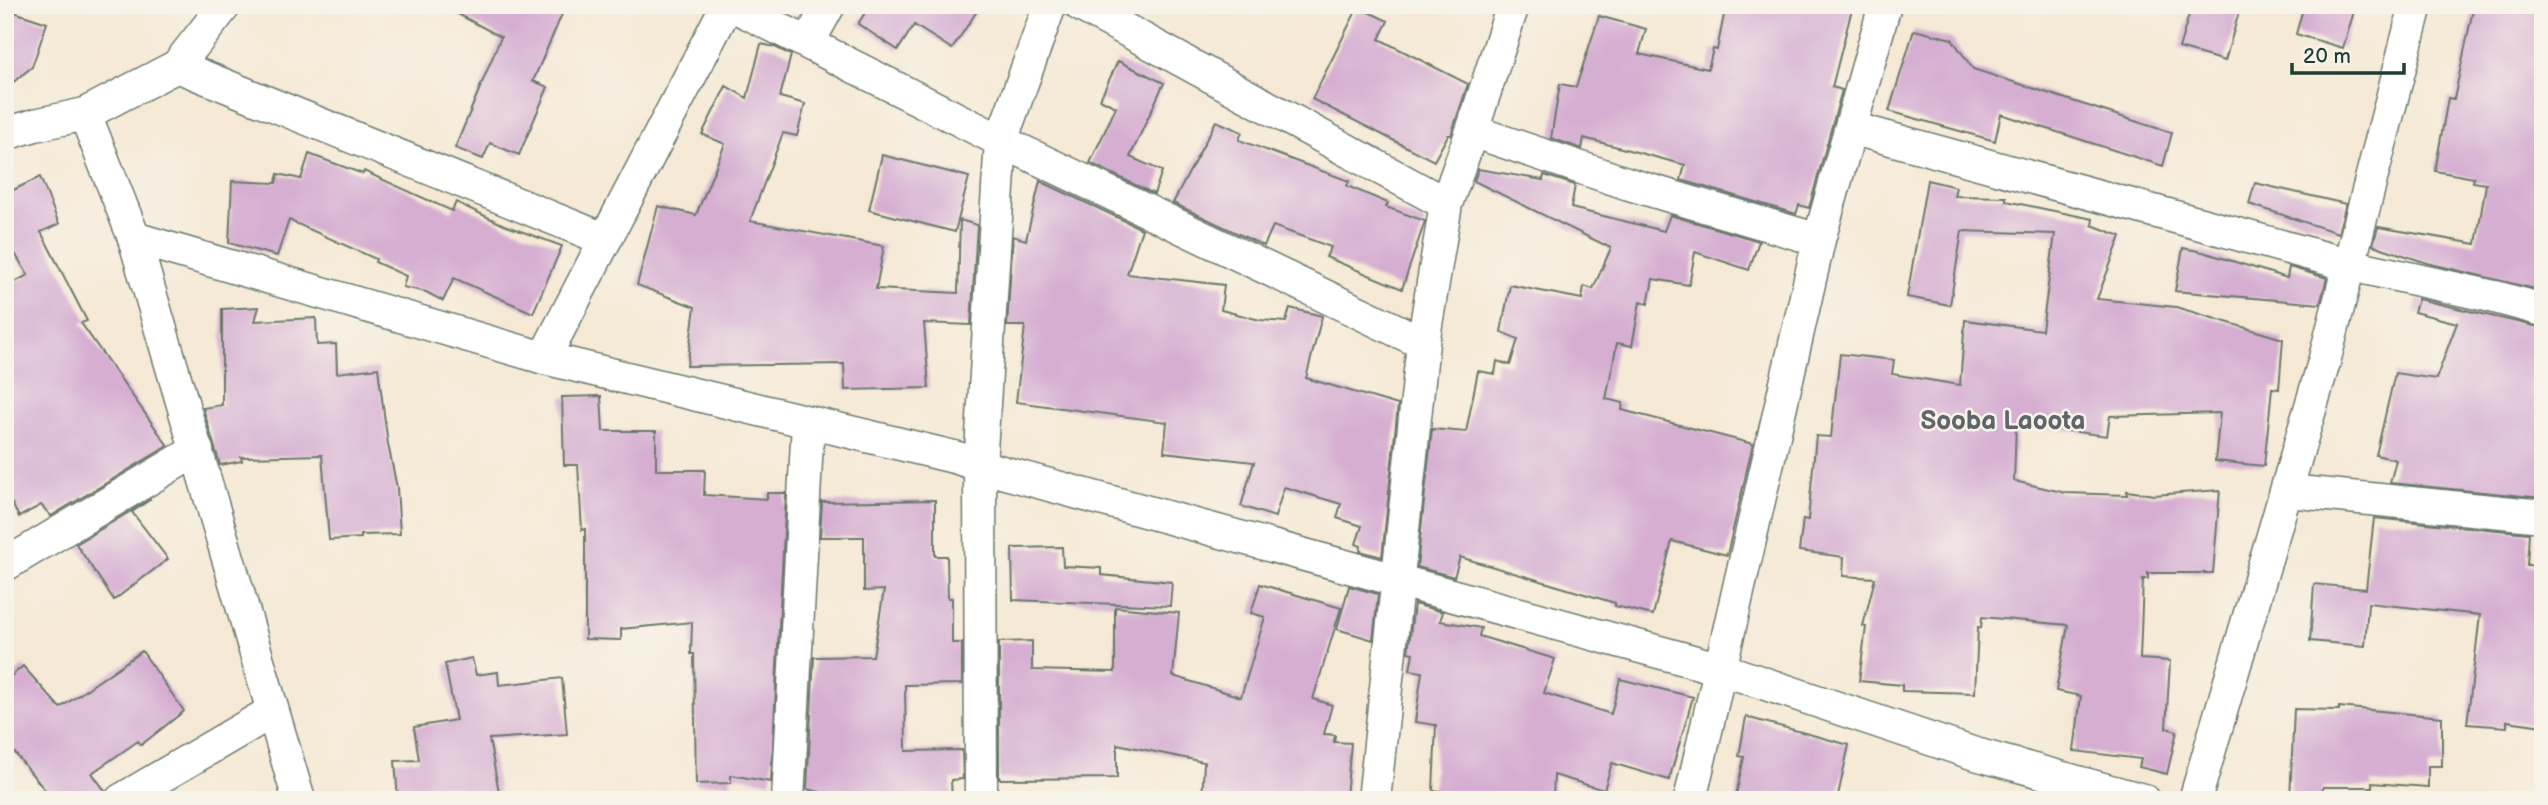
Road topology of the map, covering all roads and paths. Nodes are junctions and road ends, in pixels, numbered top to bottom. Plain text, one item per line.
1 (225, 5) edge
2 (730, 5) edge
3 (829, 5) edge
4 (1050, 5) edge
5 (1080, 5) edge
6 (1513, 5) edge
7 (1885, 5) edge
8 (2416, 5) edge
9 (808, 43) junction
10 (177, 66) junction
11 (85, 114) junction
12 (1851, 128) junction
13 (1472, 131) junction
14 (5, 134) edge
15 (1001, 141) junction
16 (1446, 204) junction
17 (134, 238) junction
18 (604, 239) junction
19 (1819, 240) junction
20 (2350, 265) junction
21 (2543, 310) edge
22 (1423, 344) junction
23 (544, 358) junction
24 (808, 422) junction
25 (197, 450) junction
26 (980, 466) junction
27 (2288, 491) junction
28 (2543, 516) edge
29 (5, 565) edge
30 (1396, 579) junction
31 (1721, 669) junction
32 (273, 710) junction
33 (121, 800) edge
34 (299, 800) edge
35 (788, 800) edge
36 (981, 800) edge
37 (1374, 800) edge
38 (1690, 800) edge
39 (2143, 800) edge
40 (2195, 800) edge

1 - 10 street
2 - 9 street
2 - 18 street
3 - 9 street
4 - 15 street
5 - 16 street
6 - 13 street
7 - 12 street
8 - 20 street
9 - 15 street
10 - 11 street
10 - 18 street
11 - 14 street
11 - 17 street
12 - 19 street
12 - 20 street
13 - 16 street
13 - 19 street
15 - 22 street
15 - 26 street
16 - 22 street
17 - 23 street
17 - 25 street
18 - 23 street
19 - 31 street
20 - 21 street
20 - 27 street
22 - 30 street
23 - 24 street
24 - 26 street
24 - 35 street
25 - 29 street
25 - 32 street
26 - 30 street
26 - 36 street
27 - 28 street
27 - 40 street
30 - 31 street
30 - 37 street
31 - 38 street
31 - 39 street
32 - 33 street
32 - 34 street

